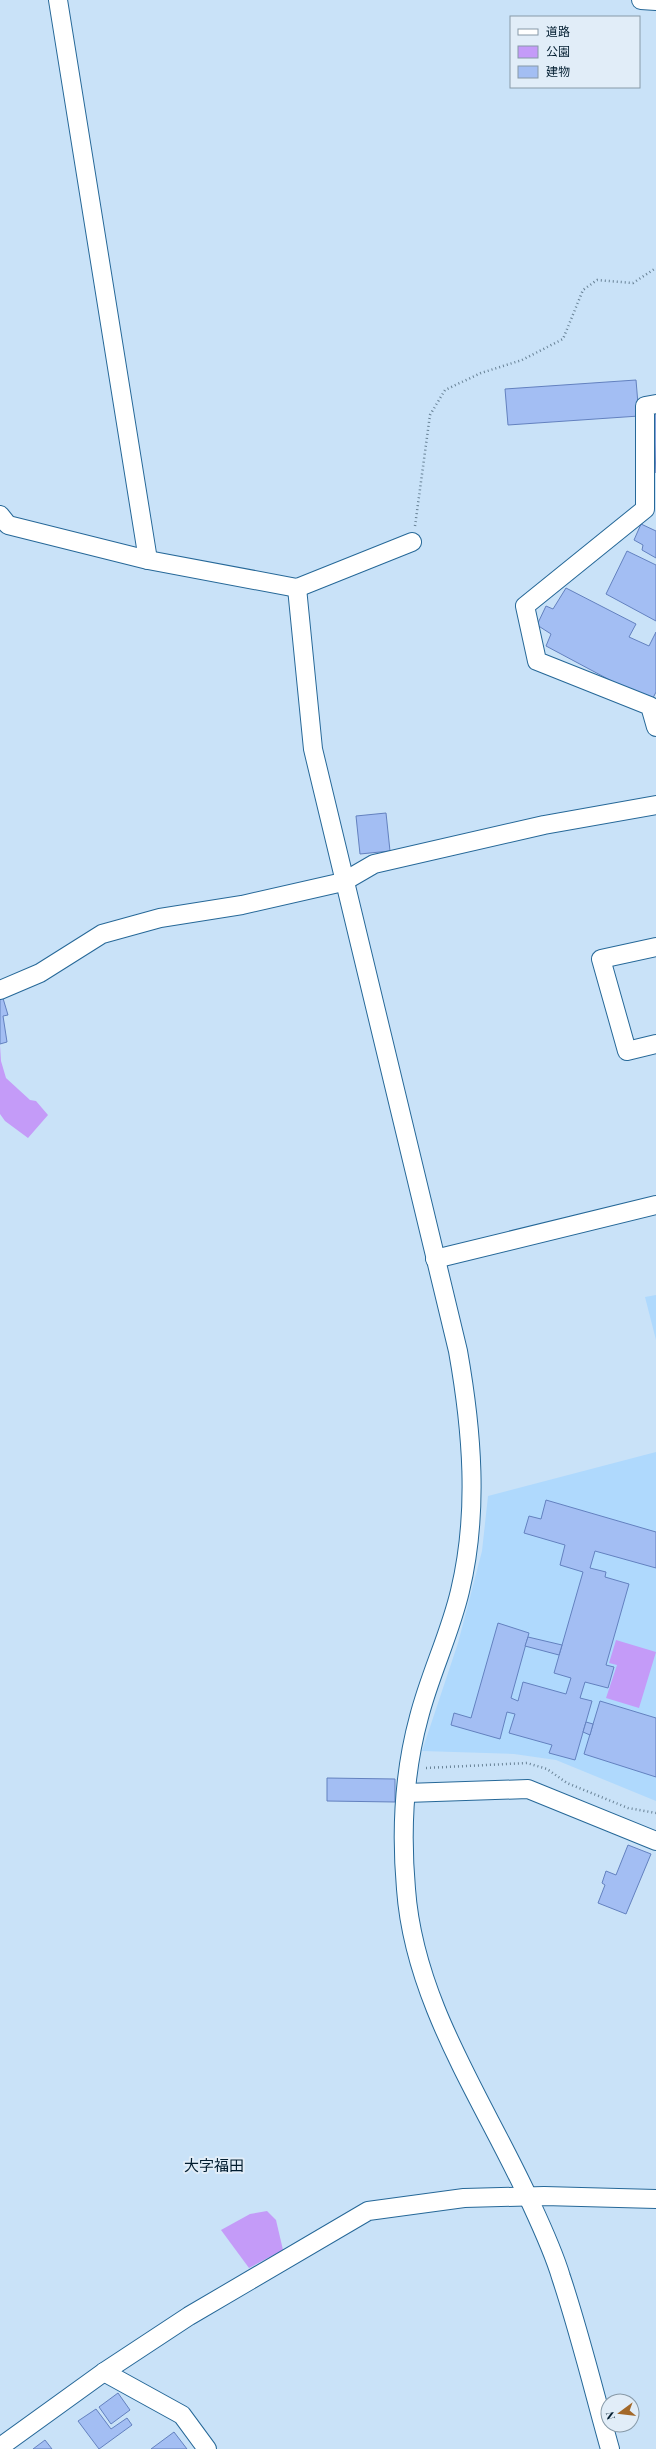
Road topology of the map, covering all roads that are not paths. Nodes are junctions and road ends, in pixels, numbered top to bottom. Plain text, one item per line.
1 (58, 0) edge
2 (641, 0) edge
3 (656, 1) edge
4 (656, 404) edge
5 (0, 515) edge
6 (412, 542) road end
7 (148, 560) junction
8 (297, 588) junction
9 (656, 727) edge
10 (656, 805) edge
11 (343, 882) junction
12 (656, 947) edge
13 (0, 990) edge
14 (656, 1044) edge
15 (656, 1204) edge
16 (435, 1259) junction
17 (406, 1793) junction
18 (656, 1841) edge
19 (528, 2196) junction
20 (656, 2199) edge
21 (104, 2372) junction
22 (0, 2447) edge
23 (207, 2449) edge
24 (610, 2449) edge

1 - 7 street
2 - 3 street
4 - 9 street
5 - 7 street
6 - 8 street
7 - 8 street
8 - 11 street
10 - 11 street
11 - 13 street
11 - 16 street
12 - 14 street
15 - 16 street
16 - 17 street
17 - 18 street
17 - 19 street
19 - 20 street
19 - 21 street
19 - 24 street
21 - 22 street
21 - 23 street

